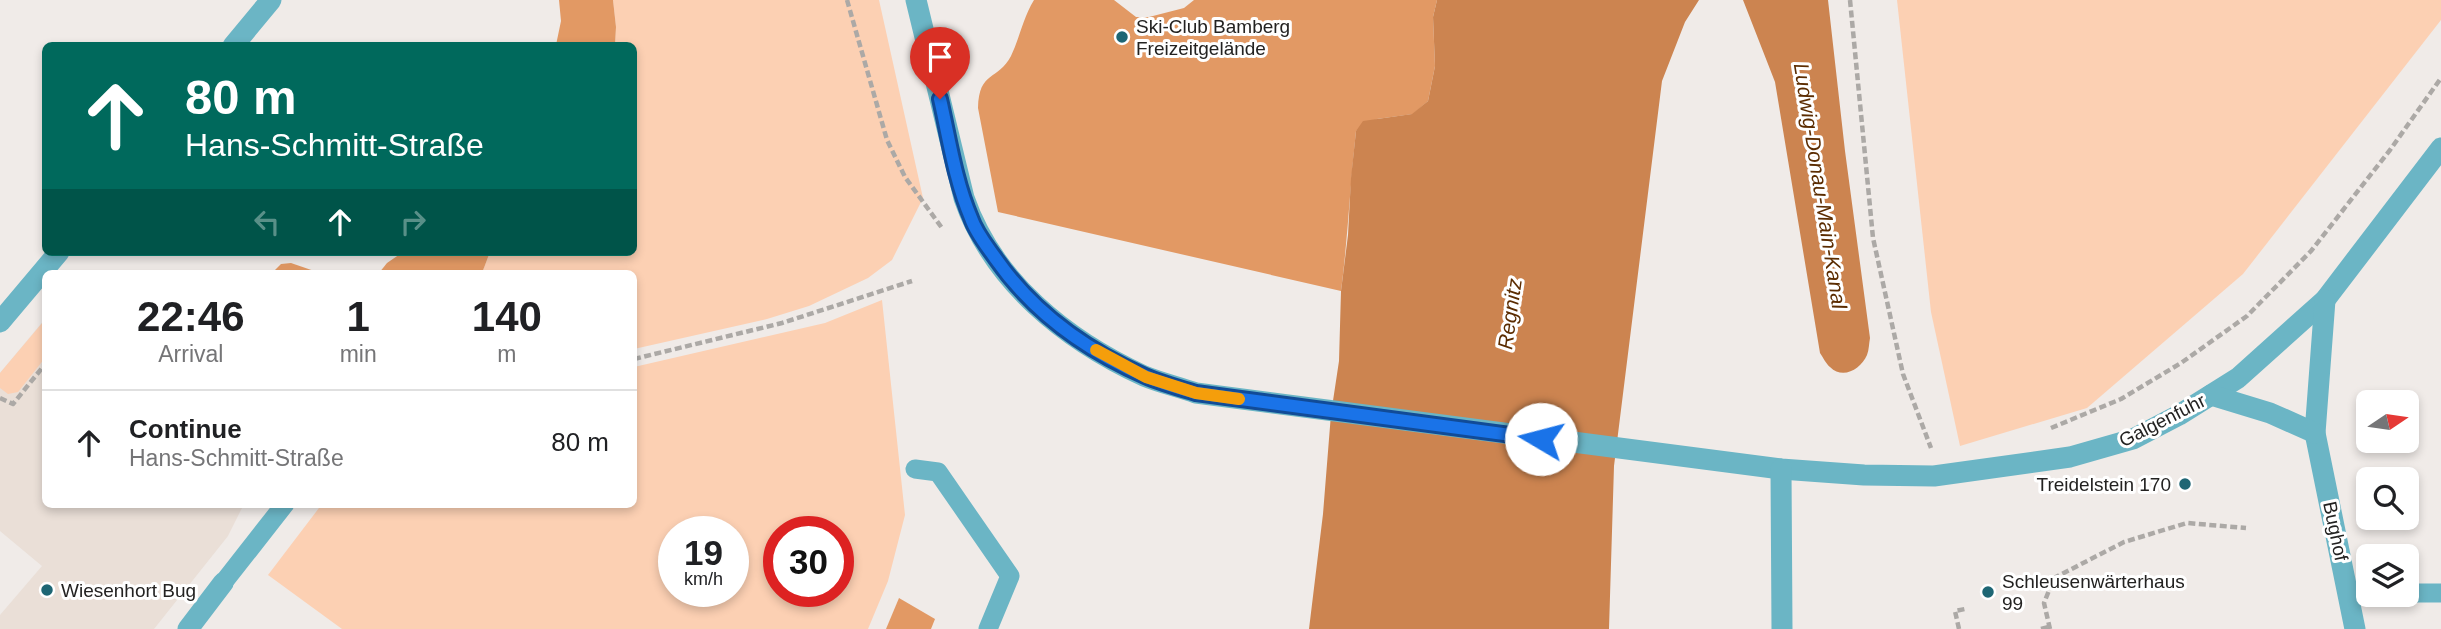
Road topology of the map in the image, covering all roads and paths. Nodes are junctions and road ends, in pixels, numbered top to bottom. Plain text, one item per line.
1 (271, 0) edge
2 (847, 0) edge
3 (916, 0) edge
4 (1850, 0) edge
5 (236, 42) edge
6 (2441, 78) edge
7 (2441, 148) edge
8 (949, 237) dead end
9 (56, 256) edge
10 (44, 270) edge
11 (42, 272) edge
12 (912, 281) dead end
13 (2325, 300) junction
14 (0, 322) edge
15 (637, 358) edge
16 (42, 368) edge
17 (2211, 395) junction
18 (0, 398) edge
19 (2046, 430) dead end
20 (2315, 433) junction
21 (915, 469) dead end
22 (1781, 469) junction
23 (1934, 476) junction
24 (282, 508) edge
25 (2246, 528) dead end
26 (223, 583) joint
27 (2356, 587) edge
28 (2419, 593) edge
29 (2441, 593) edge
30 (2357, 607) edge
31 (1965, 609) dead end
32 (2050, 628) edge
33 (188, 629) edge
34 (988, 629) edge
35 (1782, 629) edge
36 (1959, 629) edge
37 (2041, 629) edge
38 (2355, 629) edge

1 - 5 street
2 - 8 path
3 - 22 street, Galgenfuhr
4 - 23 path
6 - 19 path
7 - 13 street, Galgenfuhr
9 - 10 street
11 - 14 street
12 - 15 path
13 - 17 street, Galgenfuhr
13 - 20 street, Bughof
16 - 18 path
17 - 20 street
17 - 23 street, Galgenfuhr
20 - 27 street, Bughof
21 - 34 lane
22 - 23 street, Galgenfuhr
22 - 35 street
24 - 26 lane
25 - 32 path
26 - 33 street
28 - 29 lane
30 - 38 street, Bughof
31 - 36 path
32 - 37 path

